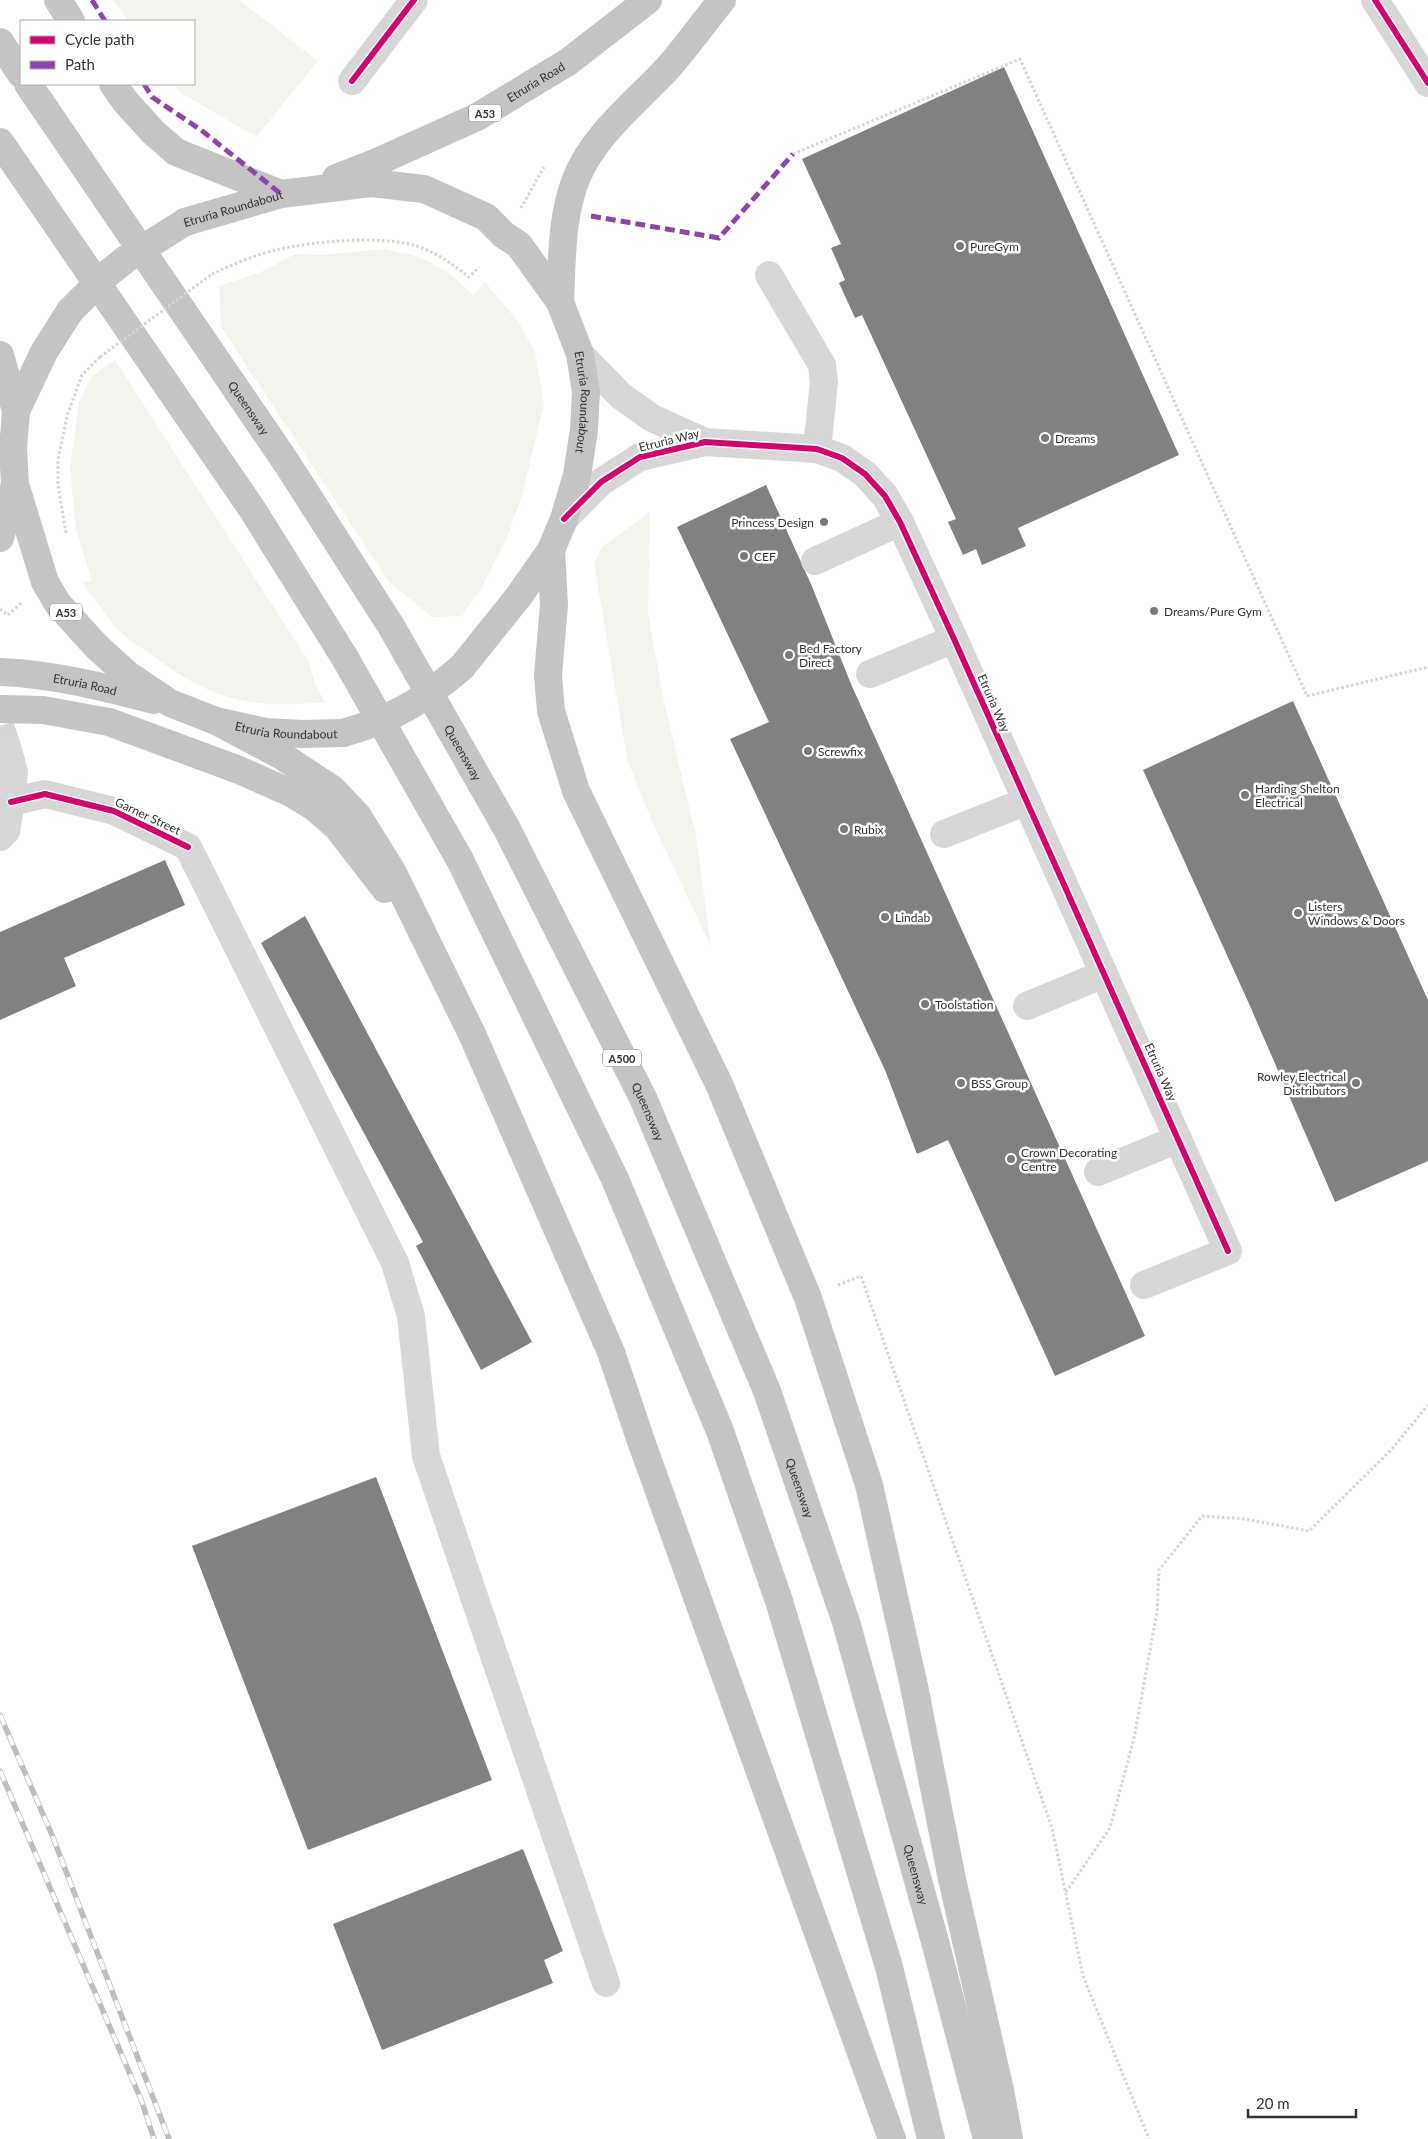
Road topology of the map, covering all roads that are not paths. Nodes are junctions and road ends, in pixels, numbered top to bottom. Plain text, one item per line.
1 (58, 0) edge
2 (648, 0) edge
3 (722, 0) edge
4 (1375, 0) edge
5 (407, 3) edge
6 (70, 20) edge
7 (0, 42) edge
8 (1418, 47) edge
9 (20, 72) edge
10 (352, 81) dead end
11 (1428, 83) edge
12 (29, 85) edge
13 (114, 85) edge
14 (0, 142) edge
15 (291, 193) junction
16 (769, 275) dead end
17 (560, 302) junction
18 (580, 354) junction
19 (0, 356) edge
20 (16, 411) junction
21 (705, 442) junction
22 (817, 449) junction
23 (15, 484) junction
24 (564, 519) junction
25 (900, 522) junction
26 (0, 538) edge
27 (551, 550) junction
28 (816, 561) dead end
29 (954, 639) junction
30 (0, 672) edge
31 (870, 674) dead end
32 (170, 704) junction
33 (0, 709) edge
34 (216, 721) junction
35 (7, 747) tunnel mouth
36 (1027, 801) junction
37 (11, 802) junction
38 (347, 821) junction
39 (944, 834) dead end
40 (0, 837) edge
41 (1104, 974) junction
42 (1027, 1006) dead end
43 (1178, 1139) junction
44 (1098, 1172) dead end
45 (1144, 1285) dead end
46 (606, 1983) dead end
47 (892, 2139) edge
48 (931, 2139) edge
49 (987, 2139) edge
50 (1009, 2139) edge

1 - 6 highway
2 - 15 highway, Etruria Road / A53
3 - 17 highway, A53
4 - 8 street
5 - 10 street
7 - 9 highway
8 - 11 street
12 - 49 highway, Queensway / A500
13 - 15 highway
14 - 48 highway
15 - 17 highway, Etruria Roundabout / A53
15 - 20 highway, Etruria Roundabout / A53, bridge
16 - 22 street
17 - 18 highway, Etruria Roundabout / A53
18 - 21 street, Etruria Way
18 - 24 highway, Etruria Roundabout / A53
19 - 20 highway
20 - 23 highway, Etruria Roundabout / A53
21 - 22 street, Etruria Way
21 - 24 street, Etruria Way
22 - 25 street, Etruria Way
23 - 26 highway, A53
23 - 32 highway, Etruria Roundabout / A53
24 - 27 highway, Etruria Roundabout / A53
25 - 28 street
25 - 29 street, Etruria Way
27 - 34 highway, Etruria Roundabout / A53, bridge
27 - 50 highway
29 - 31 street
29 - 36 street, Etruria Way
30 - 32 highway, Etruria Road / A53
32 - 34 highway, Etruria Roundabout / A53
33 - 38 highway
34 - 38 highway
35 - 37 street
36 - 39 street
36 - 41 street, Etruria Way
37 - 40 street
37 - 46 street, Garner Street
38 - 47 highway
41 - 42 street
41 - 43 street, Etruria Way
43 - 44 street
43 - 45 street, Etruria Way

